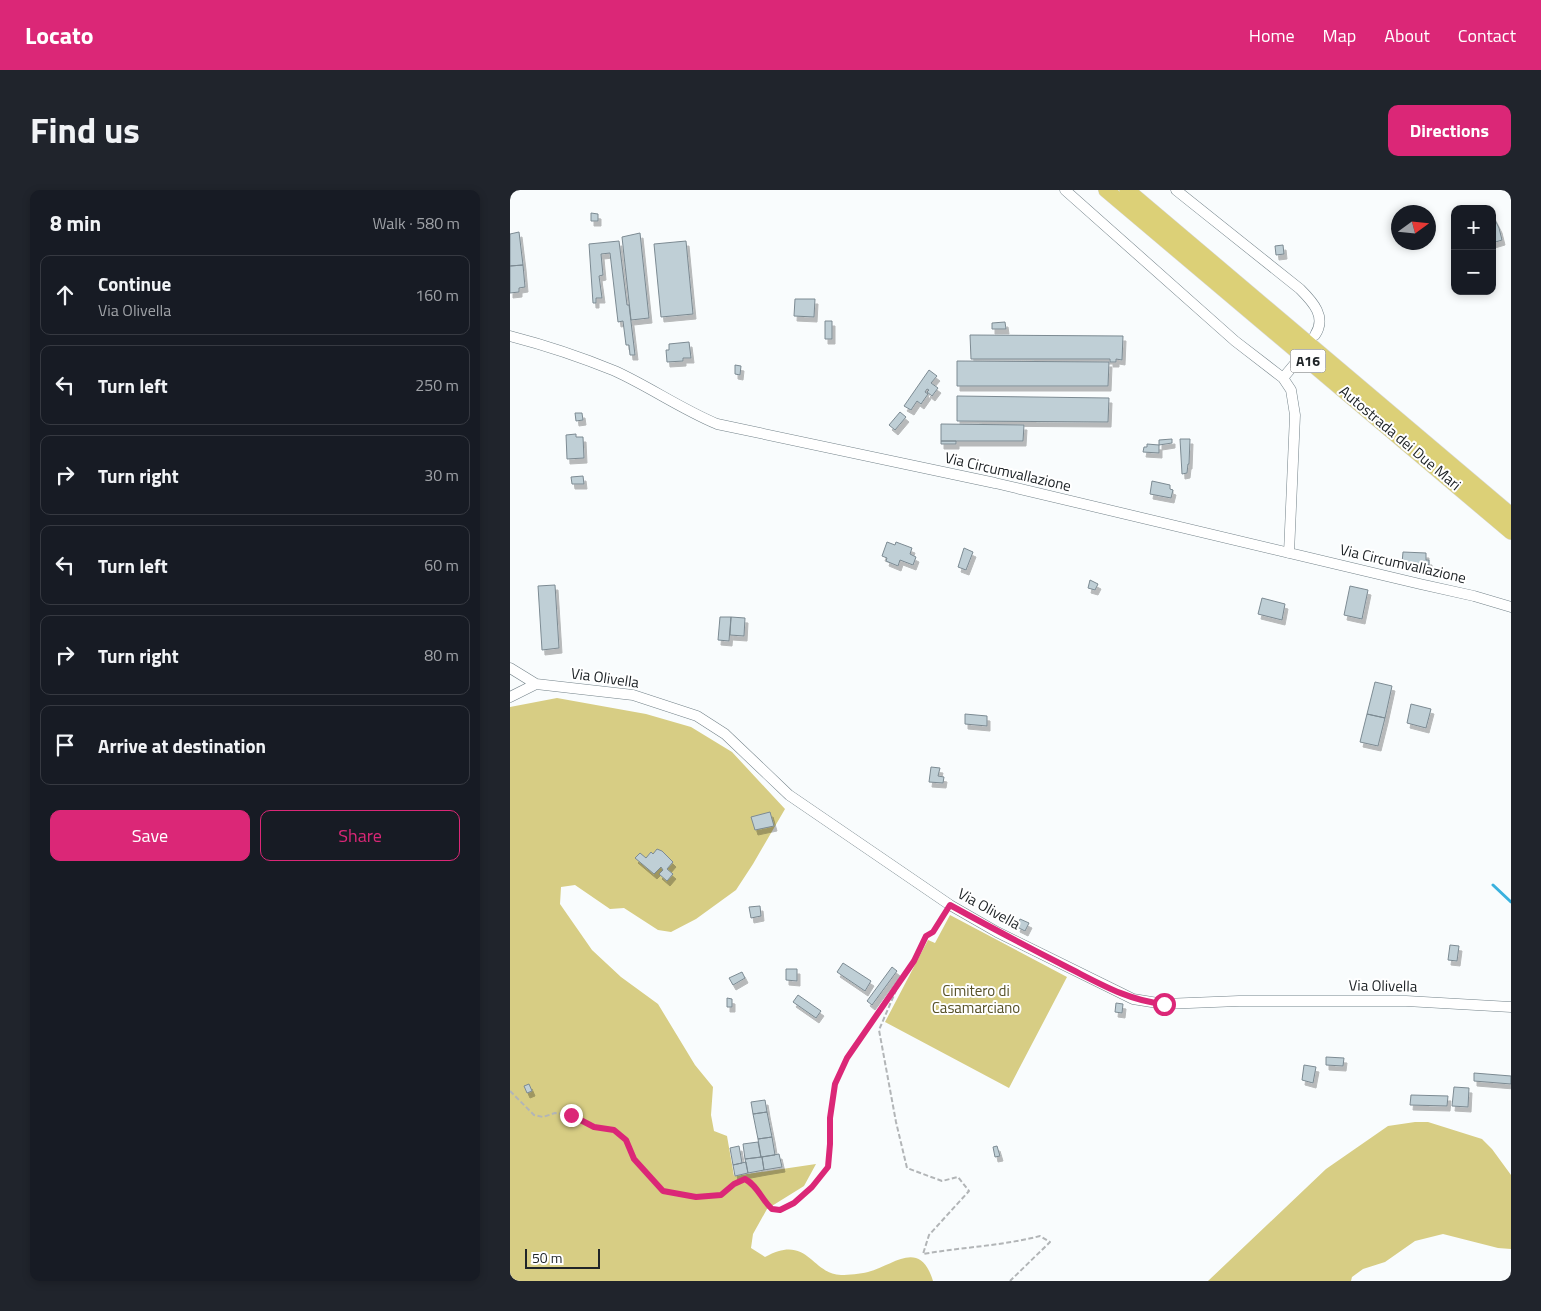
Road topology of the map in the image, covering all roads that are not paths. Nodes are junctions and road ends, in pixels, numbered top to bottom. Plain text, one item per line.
1 (1065, 190) edge
2 (1106, 190) edge
3 (1127, 190) edge
4 (1176, 190) edge
5 (1315, 335) dead end
6 (510, 336) edge
7 (1298, 360) dead end
8 (1283, 378) junction
9 (1511, 514) edge
10 (1511, 532) edge
11 (1289, 553) junction
12 (1511, 607) edge
13 (510, 668) edge
14 (536, 684) junction
15 (510, 697) edge
16 (1511, 1007) edge

1 - 8 street
2 - 10 highway, Autostrada dei Due Mari / A16
3 - 9 highway, Autostrada dei Due Mari / A16
4 - 5 street
6 - 11 street, Via Circumvallazione
7 - 8 street
8 - 11 street
11 - 12 street, Via Circumvallazione
13 - 14 street, Via Olivella
14 - 15 street
14 - 16 street, Via Olivella

